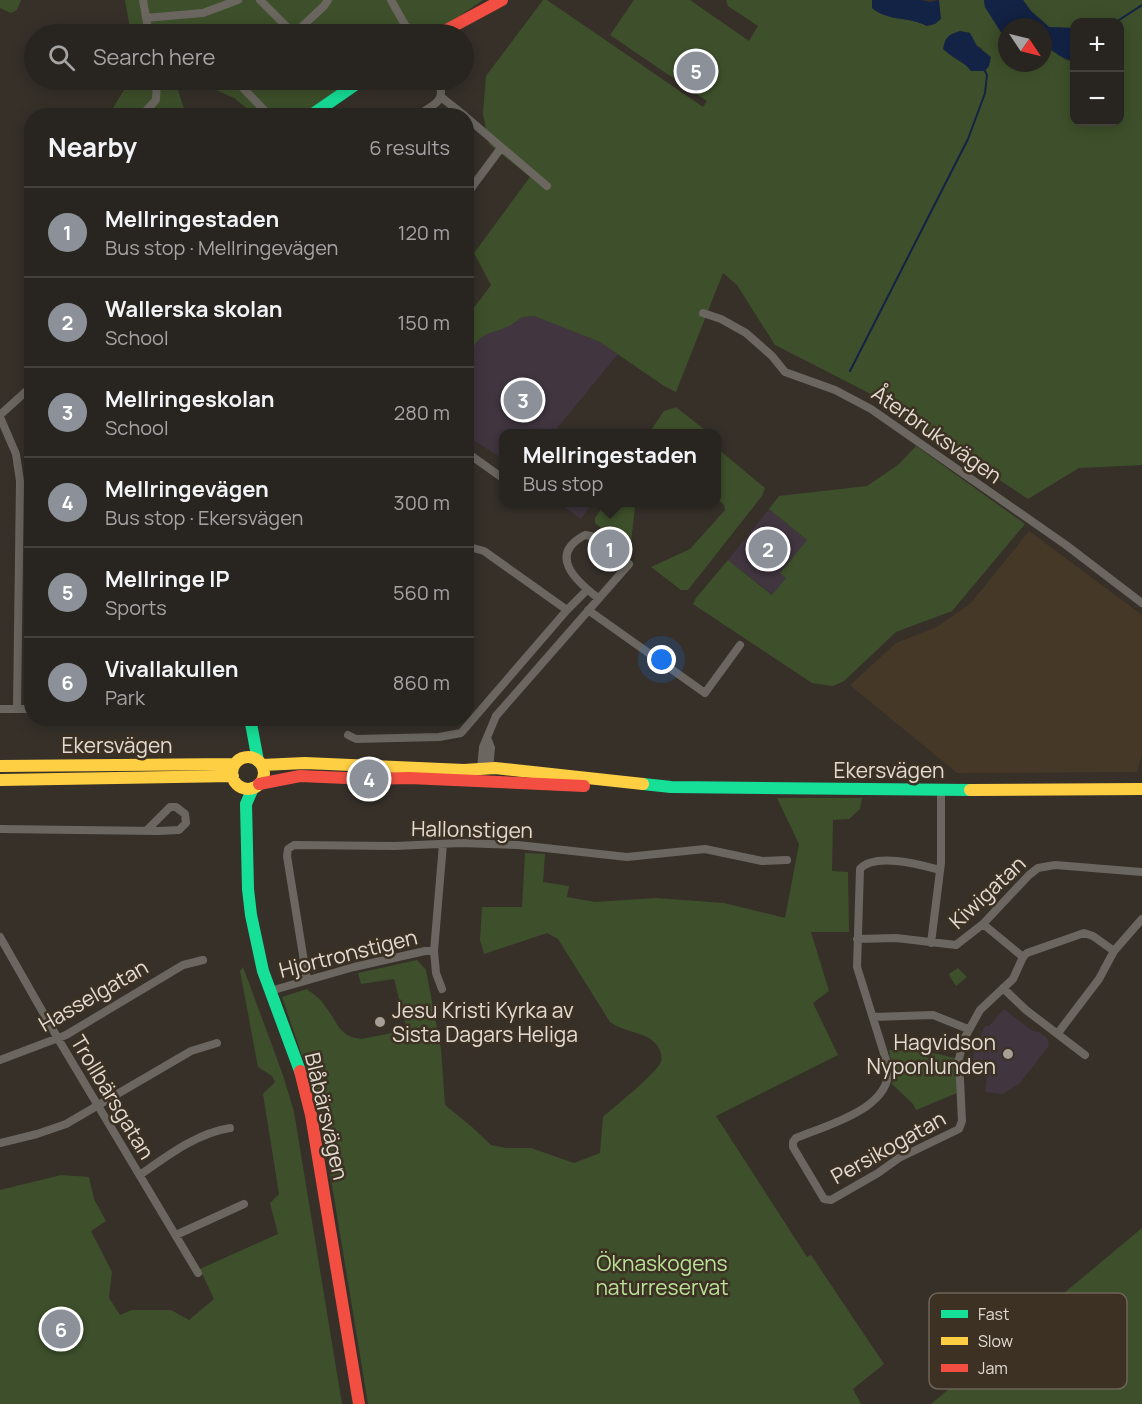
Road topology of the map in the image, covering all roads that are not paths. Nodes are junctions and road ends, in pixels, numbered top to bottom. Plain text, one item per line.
1 (143, 0) edge
2 (238, 0) edge
3 (260, 0) edge
4 (328, 0) edge
5 (391, 0) edge
6 (502, 0) edge
7 (146, 18) junction
8 (147, 24) edge
9 (284, 24) edge
10 (305, 24) edge
11 (404, 24) edge
12 (460, 24) edge
13 (157, 90) edge
14 (245, 90) edge
15 (348, 90) edge
16 (442, 90) edge
17 (441, 97) junction
18 (148, 108) edge
19 (262, 108) edge
20 (322, 108) edge
21 (429, 108) edge
22 (455, 108) edge
23 (474, 123) edge
24 (501, 148) junction
25 (474, 184) edge
26 (547, 186) dead end
27 (703, 313) dead end
28 (24, 394) edge
29 (0, 416) edge
30 (474, 458) edge
31 (499, 475) edge
32 (20, 528) junction
33 (24, 528) edge
34 (474, 548) edge
35 (587, 590) junction
36 (598, 598) junction
37 (1142, 603) edge
38 (567, 610) junction
39 (588, 610) junction
40 (740, 645) dead end
41 (0, 709) edge
42 (17, 709) junction
43 (24, 709) edge
44 (474, 716) edge
45 (247, 726) edge
46 (249, 726) edge
47 (465, 726) edge
48 (348, 735) dead end
49 (260, 763) junction
50 (0, 766) edge
51 (237, 770) junction
52 (485, 775) junction
53 (0, 780) edge
54 (256, 786) junction
55 (941, 789) junction
56 (1142, 789) edge
57 (246, 804) junction
58 (0, 829) edge
59 (146, 831) junction
60 (443, 844) junction
61 (787, 860) dead end
62 (940, 870) junction
63 (1142, 872) edge
64 (1142, 919) edge
65 (983, 924) junction
66 (0, 937) edge
67 (857, 939) junction
68 (931, 943) junction
69 (434, 951) junction
70 (1114, 951) junction
71 (9, 952) junction
72 (0, 957) edge
73 (1023, 957) junction
74 (203, 960) dead end
75 (307, 980) junction
76 (1003, 988) junction
77 (442, 989) dead end
78 (270, 991) junction
79 (873, 1017) junction
80 (968, 1029) junction
81 (1058, 1033) junction
82 (57, 1037) junction
83 (217, 1043) dead end
84 (1085, 1055) dead end
85 (0, 1060) edge
86 (98, 1106) junction
87 (230, 1128) dead end
88 (0, 1143) edge
89 (140, 1175) junction
90 (244, 1204) dead end
91 (176, 1235) junction
92 (198, 1273) dead end
93 (359, 1404) edge

1 - 7 street
2 - 7 street
3 - 9 street
4 - 10 street
5 - 11 street
6 - 12 main road
7 - 8 street
13 - 18 street
14 - 19 street
15 - 20 main road
16 - 17 street
17 - 21 street
17 - 22 street
23 - 24 street
24 - 25 street
24 - 26 street
27 - 37 street, Återbruksvägen
28 - 29 street
29 - 32 street
30 - 31 street
32 - 33 street
32 - 42 street
34 - 38 street
35 - 36 street
35 - 36 street
35 - 38 street
36 - 39 street
38 - 44 street
39 - 40 street
39 - 52 street
41 - 42 street
42 - 43 street
45 - 51 main road
46 - 49 main road
47 - 48 street
49 - 51 main road
49 - 52 main road, Ekersvägen
49 - 54 main road
50 - 51 main road, Ekersvägen
51 - 53 main road, Ekersvägen
51 - 54 main road
51 - 57 main road, Blåbärsvägen
52 - 54 main road, Ekersvägen
52 - 55 main road, Ekersvägen
54 - 57 main road, Blåbärsvägen
55 - 56 main road, Ekersvägen
55 - 62 street
57 - 78 main road, Blåbärsvägen
58 - 59 street
59 - 59 street
60 - 61 street, Hallonstigen
60 - 69 street
60 - 75 street, Hallonstigen
62 - 67 street
62 - 68 street
63 - 65 street, Kiwigatan
64 - 70 street
65 - 68 street, Kiwigatan
65 - 73 street
66 - 71 street, Trollbärsgatan
67 - 68 street, Kiwigatan
67 - 79 street
69 - 75 street, Hjortronstigen
69 - 77 street
70 - 73 street
70 - 81 street
71 - 72 street
71 - 82 street, Trollbärsgatan
73 - 76 street, Persikogatan
74 - 82 street, Hasselgatan
75 - 78 street, Hjortronstigen
76 - 80 street, Persikogatan
76 - 81 street
78 - 93 main road, Blåbärsvägen
79 - 80 street
79 - 80 street, Persikogatan
81 - 84 street
82 - 85 street, Hasselgatan
82 - 86 street, Trollbärsgatan
83 - 86 street
86 - 88 street
86 - 89 street, Trollbärsgatan
87 - 89 street
89 - 91 street, Trollbärsgatan
90 - 91 street
91 - 92 street, Trollbärsgatan

